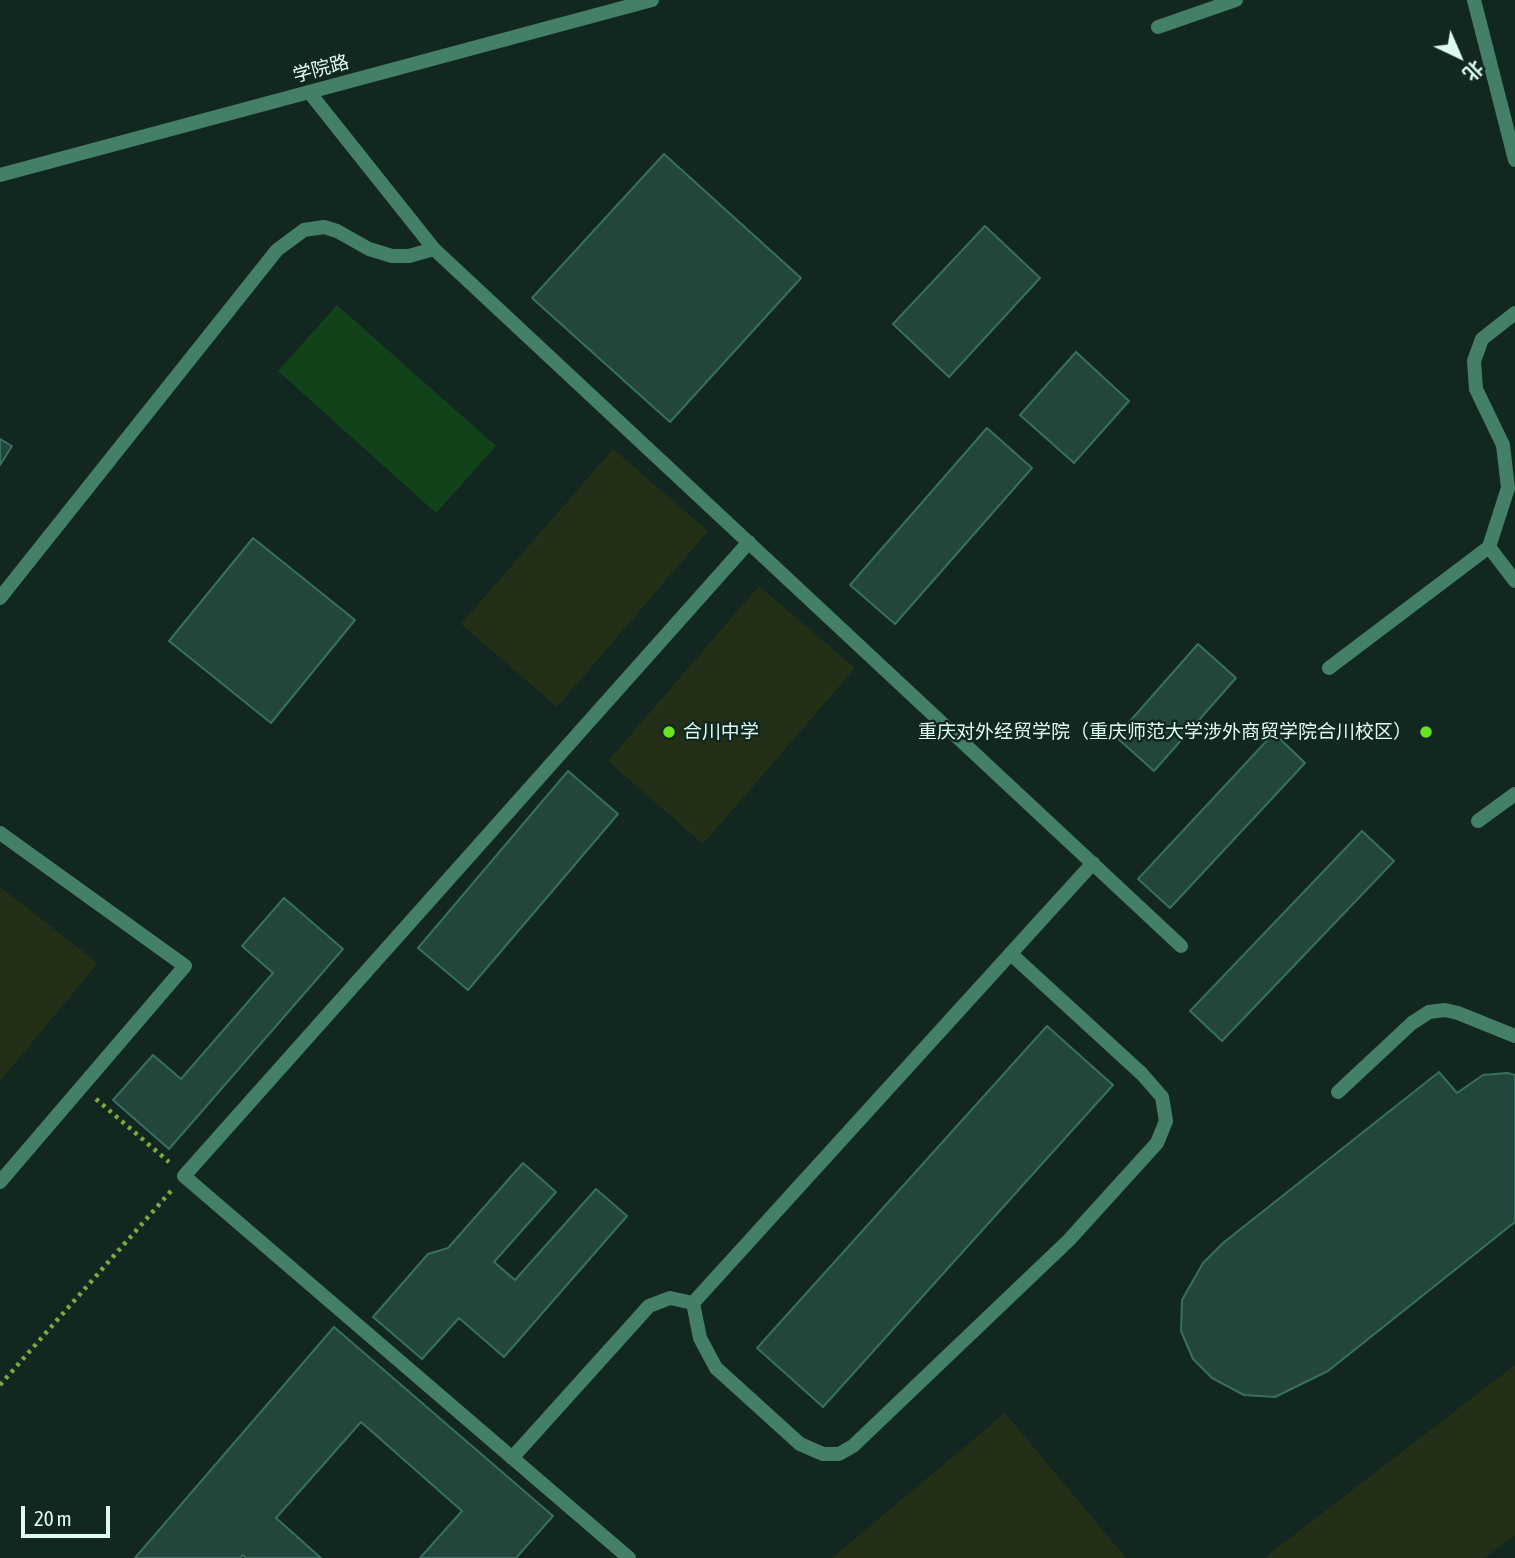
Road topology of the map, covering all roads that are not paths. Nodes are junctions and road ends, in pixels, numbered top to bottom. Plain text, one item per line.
1 (652, 0) edge
2 (1236, 0) edge
3 (1474, 0) edge
4 (1158, 27) dead end
5 (309, 92) junction
6 (1515, 160) edge
7 (0, 175) edge
8 (434, 249) junction
9 (1515, 313) edge
10 (749, 542) junction
11 (1489, 547) junction
12 (1515, 581) edge
13 (0, 598) edge
14 (1329, 668) dead end
15 (1515, 794) edge
16 (1478, 821) dead end
17 (0, 833) edge
18 (1093, 863) junction
19 (1181, 946) dead end
20 (1011, 954) junction
21 (1515, 1036) edge
22 (1338, 1092) dead end
23 (0, 1182) edge
24 (694, 1303) junction
25 (512, 1458) junction
26 (629, 1558) edge

1 - 5 street, 学院路
2 - 4 street
3 - 6 street
5 - 7 street, 学院路
5 - 8 street
8 - 10 street
8 - 13 street
9 - 11 street
10 - 18 street
10 - 25 street
11 - 12 street
11 - 14 street
15 - 16 street
17 - 23 street
18 - 19 street
18 - 20 street
20 - 24 street
20 - 24 street
21 - 22 street
24 - 25 street
25 - 26 street

